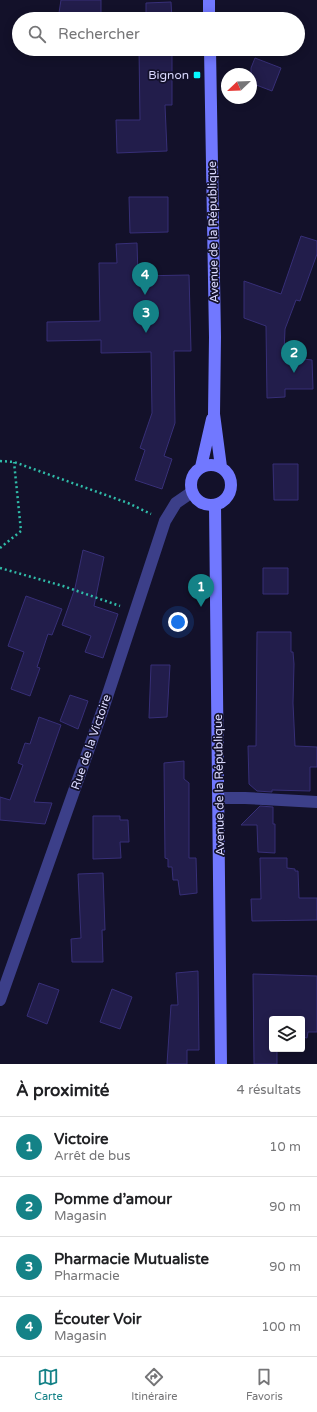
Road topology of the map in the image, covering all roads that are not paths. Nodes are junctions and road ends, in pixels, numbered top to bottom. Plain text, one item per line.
1 (209, 0) edge
2 (209, 12) edge
3 (210, 56) edge
4 (214, 414) junction
5 (201, 467) junction
6 (221, 467) junction
7 (192, 492) junction
8 (215, 505) junction
9 (219, 798) junction
10 (317, 802) edge
11 (0, 1000) edge
12 (221, 1064) edge

1 - 2 main road
3 - 4 main road, Avenue de la République
4 - 5 main road, Avenue de la République
4 - 6 main road, Avenue de la République
5 - 6 main road
5 - 7 main road
6 - 8 main road
7 - 8 main road
7 - 11 street, Rue de la Victoire
8 - 9 main road, Avenue de la République
9 - 10 street
9 - 12 main road, Avenue de la République

